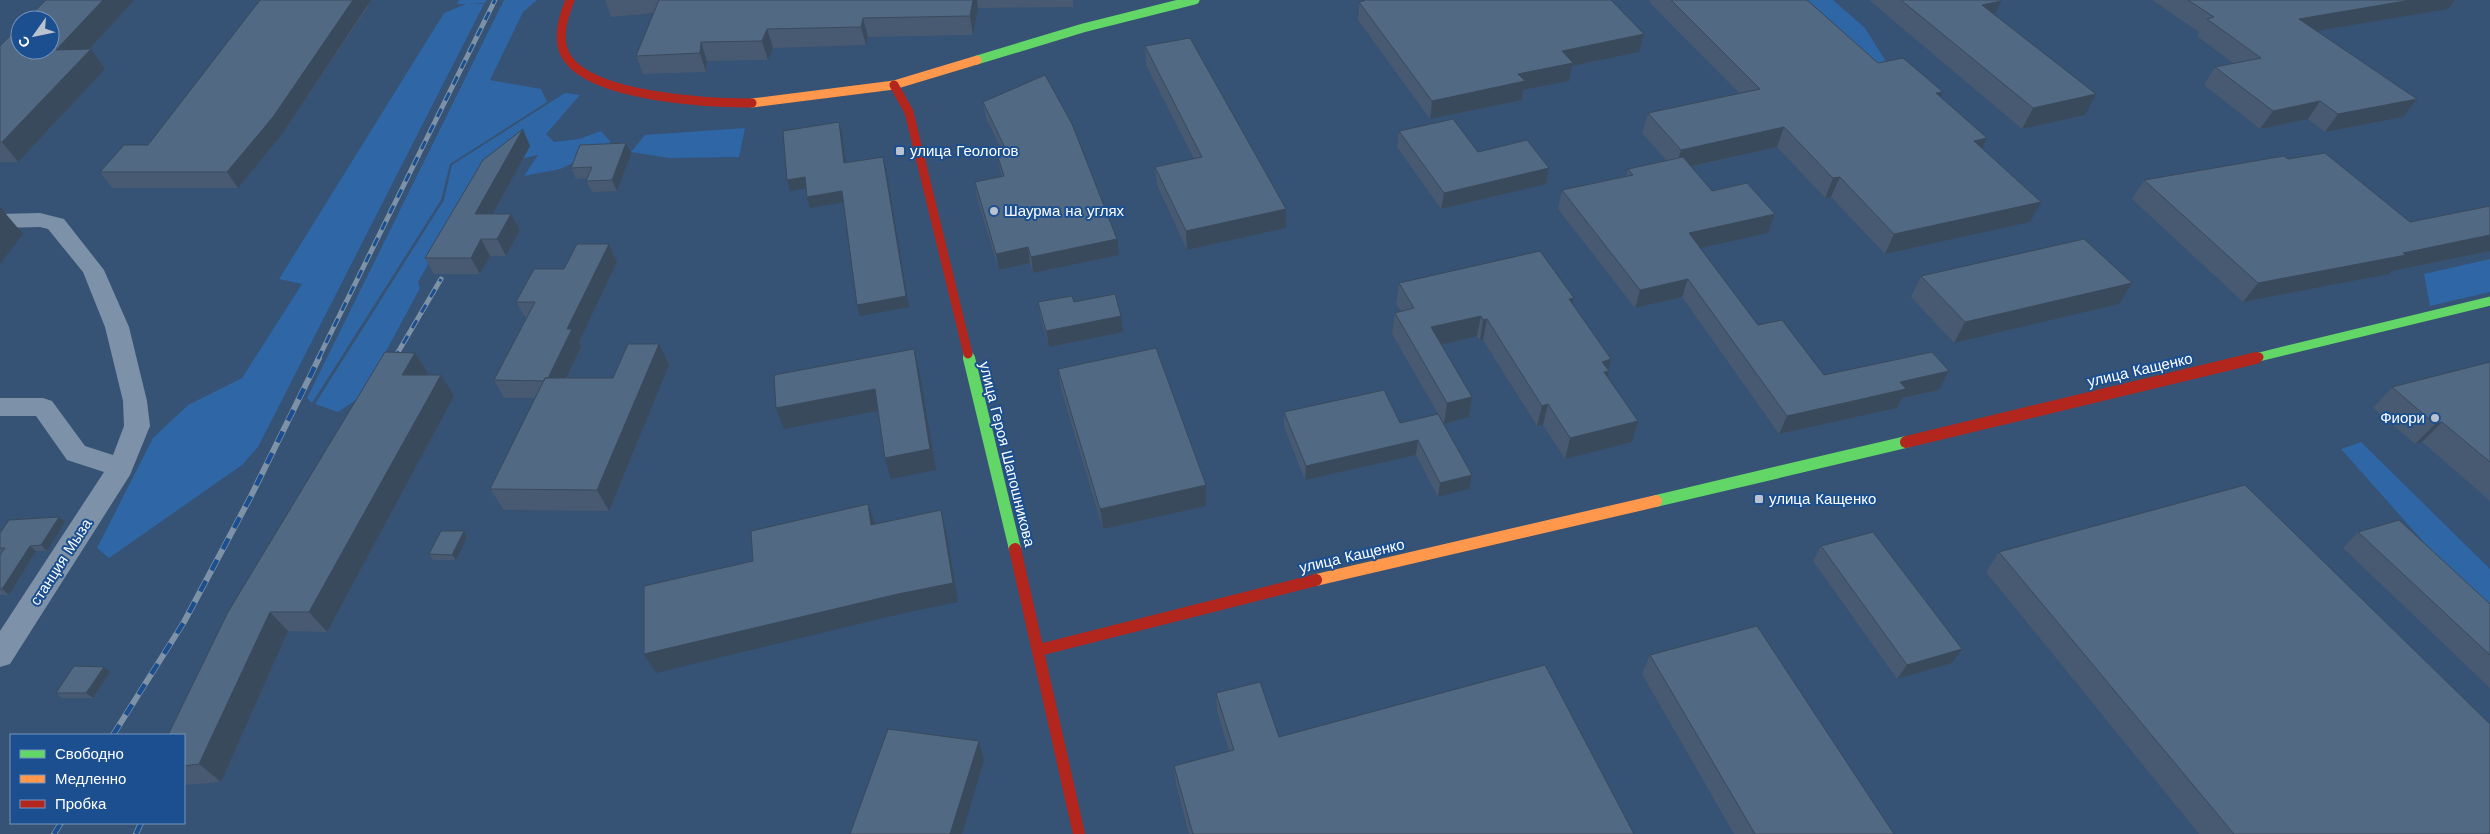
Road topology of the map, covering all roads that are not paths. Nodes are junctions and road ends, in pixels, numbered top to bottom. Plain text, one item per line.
1 (570, 0) edge
2 (1196, 0) edge
3 (894, 85) junction
4 (0, 221) edge
5 (2490, 301) edge
6 (0, 407) edge
7 (122, 468) junction
8 (11, 624) edge
9 (1039, 650) junction
10 (0, 655) edge
11 (1079, 834) edge

1 - 3 street
2 - 3 street
3 - 9 street, улица Героя Шапошникова
4 - 7 street, станция Мыза
5 - 9 street, улица Кащенко
6 - 7 street
7 - 8 street, станция Мыза
8 - 10 street, станция Мыза
9 - 11 street, улица Героя Шапошникова

